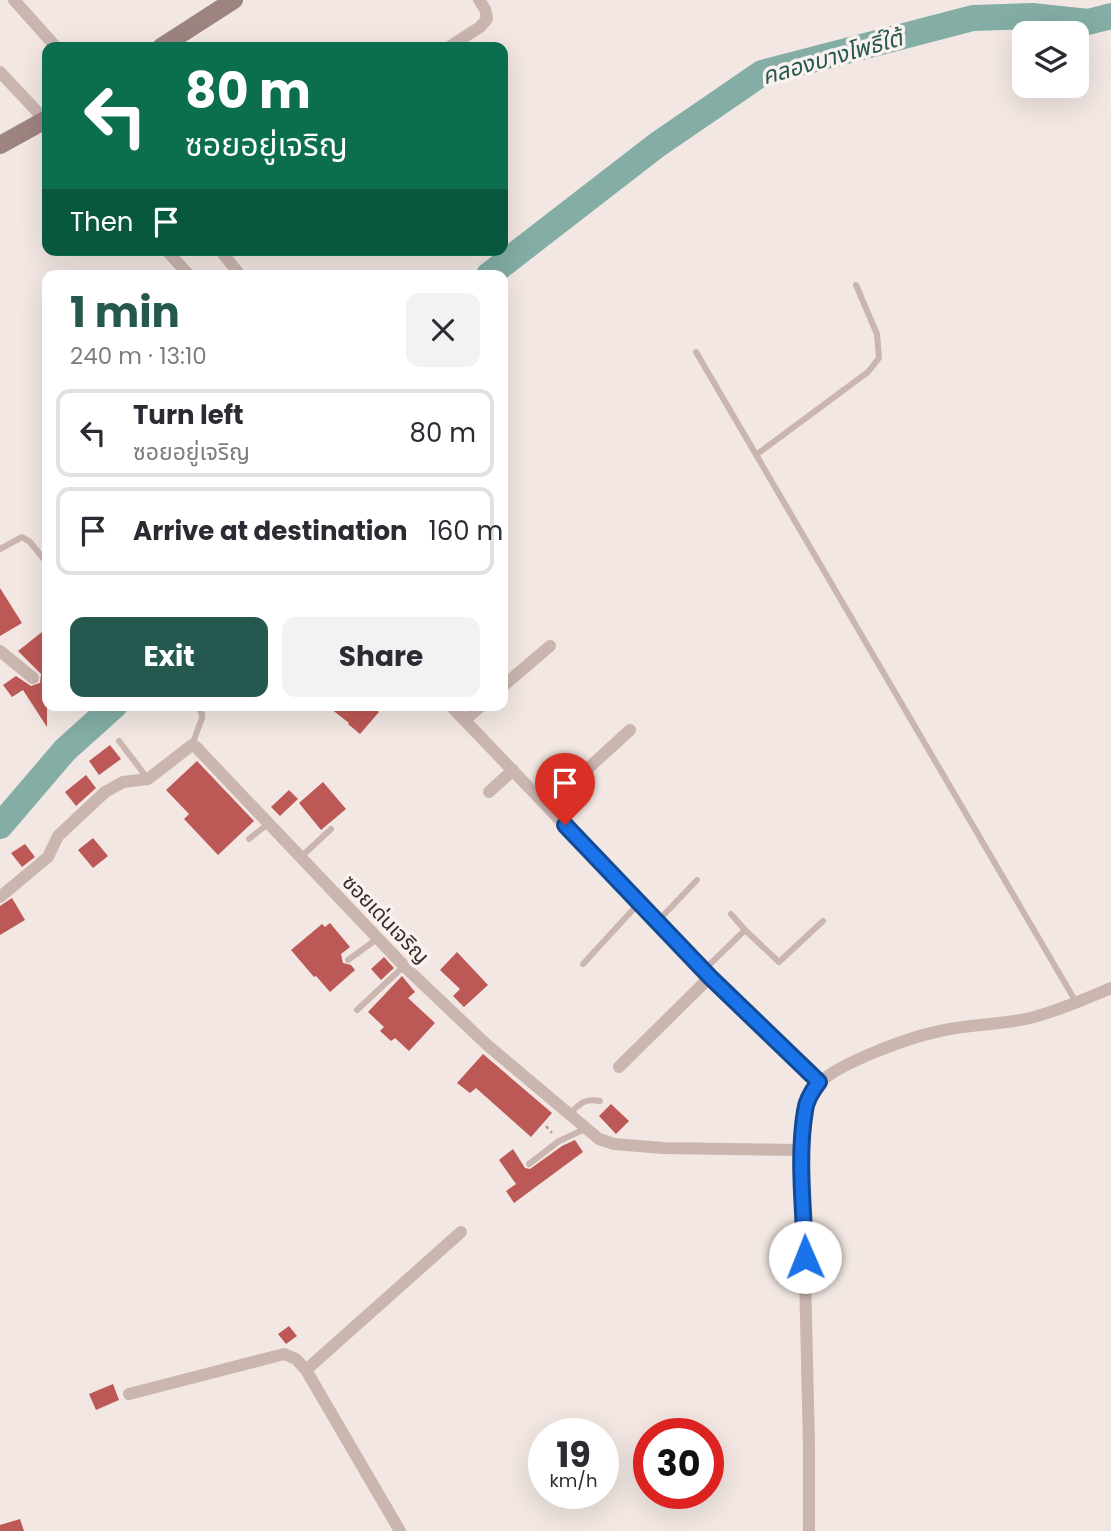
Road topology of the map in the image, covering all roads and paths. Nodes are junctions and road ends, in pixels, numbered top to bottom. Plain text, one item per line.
1 (14, 0) edge
2 (234, 0) edge
3 (479, 0) edge
4 (52, 42) edge
5 (169, 42) edge
6 (457, 42) edge
7 (0, 72) edge
8 (42, 115) edge
9 (42, 123) edge
10 (0, 145) edge
11 (172, 256) edge
12 (225, 256) edge
13 (184, 270) edge
14 (236, 270) edge
15 (856, 285) dead end
16 (696, 352) dead end
17 (756, 455) junction
18 (0, 549) edge
19 (42, 557) edge
20 (550, 646) dead end
21 (0, 651) edge
22 (33, 678) dead end
23 (508, 682) edge
24 (200, 711) edge
25 (456, 711) edge
26 (475, 711) edge
27 (465, 720) junction
28 (630, 730) dead end
29 (119, 741) dead end
30 (192, 745) junction
31 (513, 770) junction
32 (148, 779) junction
33 (489, 792) dead end
34 (547, 806) junction
35 (269, 823) junction
36 (331, 830) dead end
37 (249, 839) dead end
38 (301, 857) junction
39 (697, 880) dead end
40 (0, 897) edge
41 (639, 903) junction
42 (731, 914) dead end
43 (823, 921) dead end
44 (657, 922) junction
45 (745, 930) junction
46 (377, 939) junction
47 (348, 960) dead end
48 (583, 964) dead end
49 (404, 966) junction
50 (707, 974) junction
51 (1111, 988) edge
52 (1076, 1002) junction
53 (356, 1010) dead end
54 (619, 1067) dead end
55 (819, 1082) junction
56 (600, 1101) dead end
57 (569, 1115) junction
58 (585, 1129) junction
59 (802, 1150) junction
60 (529, 1164) dead end
61 (461, 1232) dead end
62 (306, 1370) junction
63 (129, 1394) dead end
64 (400, 1531) edge
65 (809, 1531) edge

1 - 4 street
2 - 5 street
3 - 6 street
7 - 8 street
9 - 10 street
11 - 13 street
12 - 14 street
15 - 17 lane
16 - 17 lane
17 - 52 lane
18 - 19 lane
20 - 23 street
21 - 22 street
24 - 30 lane
25 - 27 street
26 - 27 street
27 - 31 street
28 - 34 street
29 - 32 lane
30 - 32 street
30 - 35 street, ซอยเด่นเจริญ
31 - 33 street
31 - 34 street
32 - 40 street
34 - 41 street
35 - 37 lane
35 - 38 street, ซอยเด่นเจริญ
36 - 38 lane
38 - 46 street, ซอยเด่นเจริญ
39 - 44 lane
41 - 44 street
41 - 48 lane
42 - 45 lane
43 - 45 lane
44 - 50 street
45 - 50 lane
46 - 47 lane
46 - 49 street, ซอยเด่นเจริญ
49 - 53 lane
49 - 57 street, ซอยเด่นเจริญ
50 - 54 street
50 - 55 street
51 - 52 street
52 - 55 street
55 - 59 street
56 - 57 lane
57 - 58 street, ซอยเด่นเจริญ
58 - 59 street, ซอยเด่นเจริญ
58 - 60 lane
59 - 65 street
61 - 62 street
62 - 63 street
62 - 64 street

